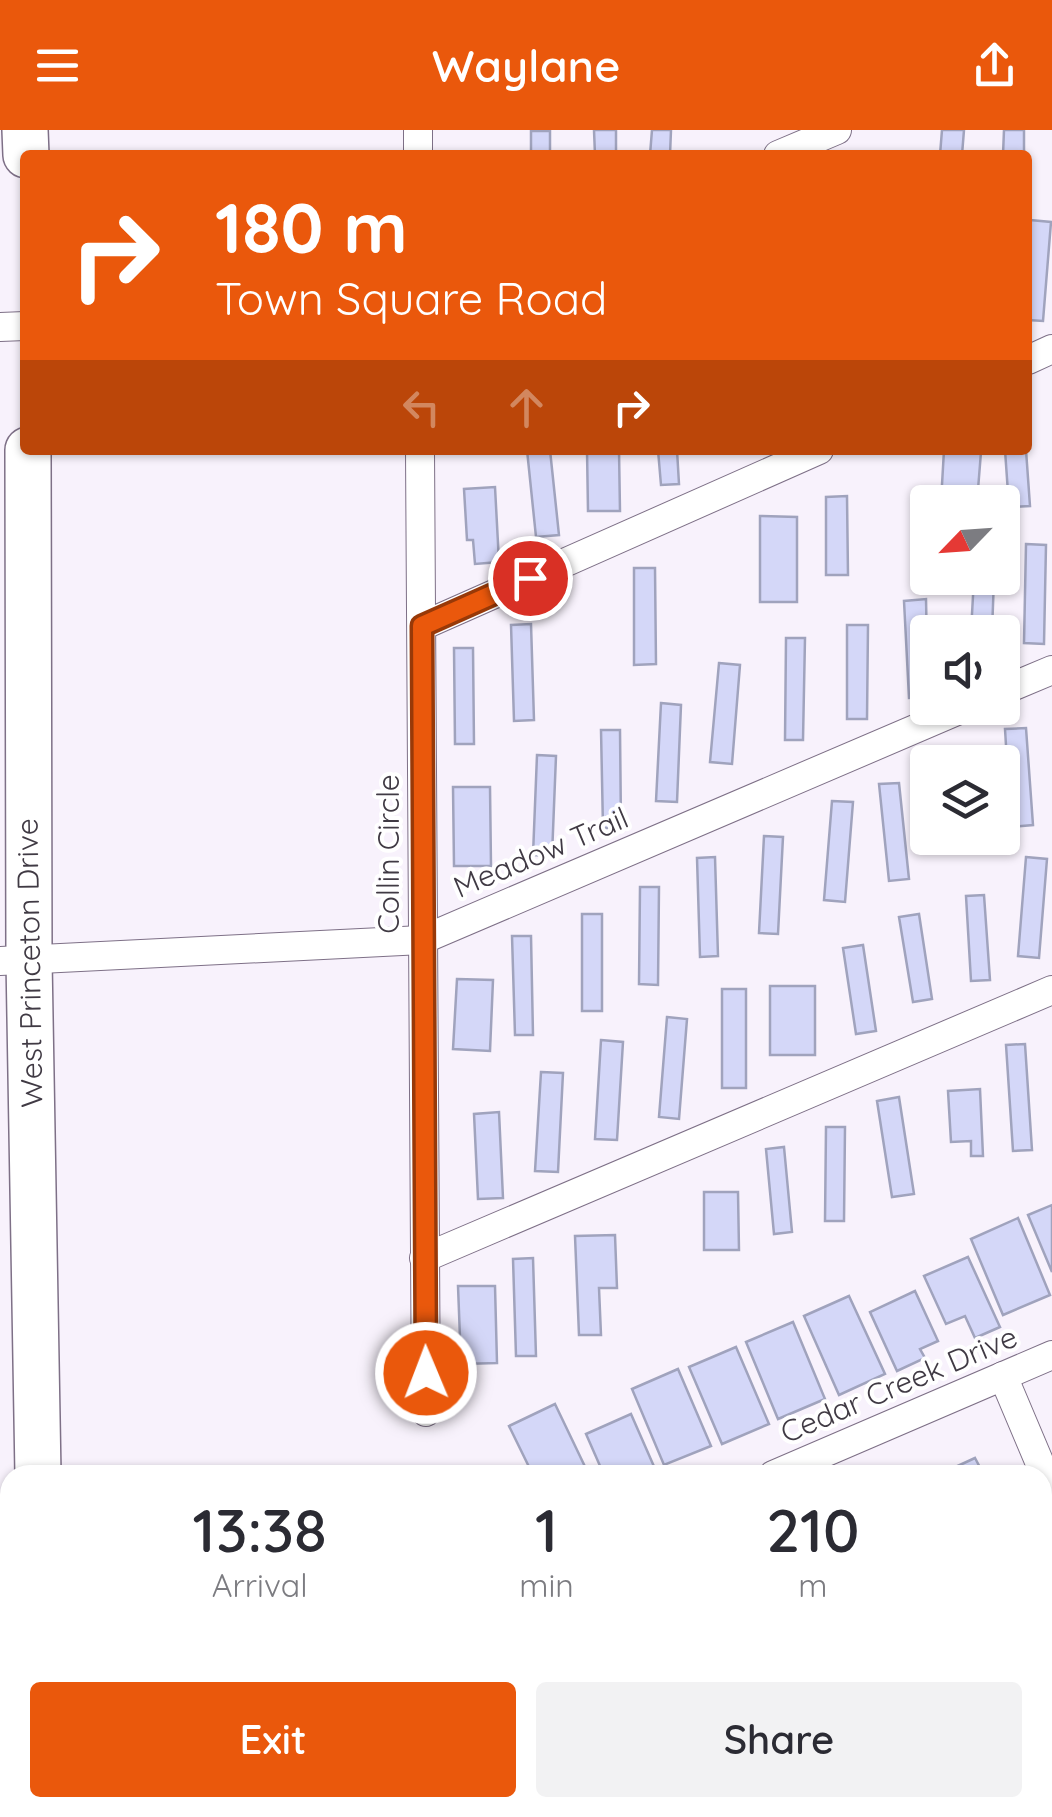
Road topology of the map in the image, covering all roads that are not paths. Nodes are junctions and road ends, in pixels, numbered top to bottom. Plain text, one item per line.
1 (836, 130) edge
2 (790, 150) edge
3 (28, 455) edge
4 (420, 455) edge
5 (808, 455) edge
6 (422, 626) junction
7 (1052, 670) edge
8 (1020, 683) edge
9 (924, 725) edge
10 (422, 940) junction
11 (15, 960) edge
12 (1052, 990) edge
13 (424, 1258) junction
14 (1052, 1355) edge
15 (1003, 1376) junction
16 (426, 1412) dead end
17 (38, 1465) edge
18 (795, 1465) edge
19 (1041, 1465) edge

1 - 2 street
3 - 11 highway, West Princeton Drive
4 - 6 street, Collin Circle
5 - 6 street
6 - 10 street, Collin Circle
7 - 8 street
9 - 10 street, Meadow Trail
10 - 11 street, Meadow Trail
10 - 13 street, Collin Circle
11 - 17 highway, West Princeton Drive
12 - 13 street
13 - 16 street, Collin Circle
14 - 15 street, Cedar Creek Drive
15 - 18 street, Cedar Creek Drive
15 - 19 street

